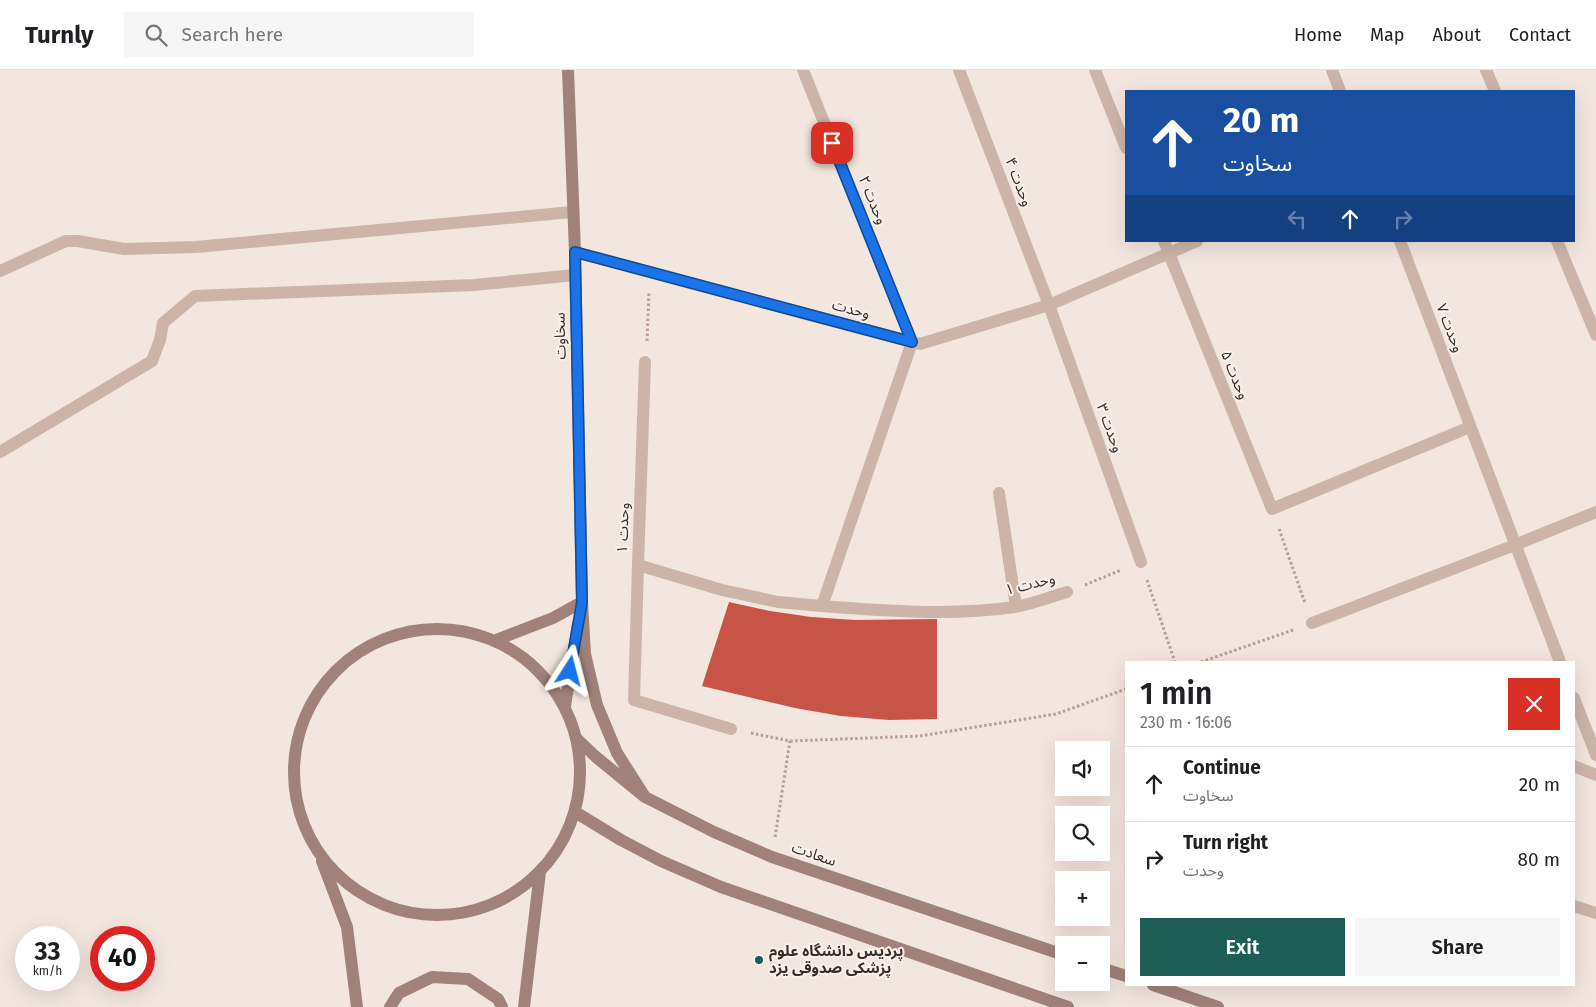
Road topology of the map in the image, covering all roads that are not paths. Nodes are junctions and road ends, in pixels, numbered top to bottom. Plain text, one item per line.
1 (568, 70) edge
2 (803, 70) edge
3 (959, 70) edge
4 (1095, 70) edge
5 (1332, 70) edge
6 (1486, 70) edge
7 (1340, 90) edge
8 (1495, 90) edge
9 (1125, 145) edge
10 (572, 212) junction
11 (1191, 242) edge
12 (1400, 242) edge
13 (1557, 242) edge
14 (1166, 247) edge
15 (575, 252) junction
16 (0, 271) edge
17 (575, 275) junction
18 (1049, 305) junction
19 (1596, 336) edge
20 (912, 342) junction
21 (645, 362) road end
22 (1470, 427) junction
23 (0, 452) edge
24 (999, 493) dead end
25 (1596, 512) edge
26 (1515, 545) junction
27 (1141, 562) road end
28 (638, 565) junction
29 (1067, 592) road end
30 (582, 602) junction
31 (822, 606) junction
32 (1016, 607) junction
33 (1312, 623) road end
34 (496, 640) junction
35 (1560, 661) edge
36 (1575, 701) edge
37 (565, 706) junction
38 (731, 729) road end
39 (576, 738) junction
40 (1596, 755) edge
41 (1575, 766) edge
42 (1596, 775) edge
43 (645, 797) junction
44 (575, 812) junction
45 (319, 854) junction
46 (540, 872) junction
47 (1575, 906) edge
48 (1596, 914) edge
49 (1055, 952) edge
50 (1110, 971) edge
51 (1125, 976) edge
52 (1156, 986) edge
53 (357, 1007) edge
54 (390, 1007) edge
55 (502, 1007) edge
56 (524, 1007) edge
57 (1068, 1007) edge
58 (1218, 1007) edge

1 - 10 street, سخاوت
2 - 20 street, وحدت ۲
3 - 18 street, وحدت ۴
4 - 9 street
5 - 7 street
6 - 8 street
10 - 15 street, سخاوت
10 - 16 street
11 - 14 street, وحدت
12 - 22 street, وحدت ۷
13 - 19 street
14 - 18 street, وحدت
14 - 22 street, وحدت ۵
15 - 17 street, سخاوت
15 - 20 street, وحدت
17 - 23 street
17 - 30 street, سخاوت
18 - 20 street, وحدت
18 - 27 street, وحدت ۳
20 - 31 street
21 - 28 street, وحدت ۱
22 - 26 street, وحدت ۷
24 - 32 street
25 - 26 street
26 - 33 street
26 - 35 street, وحدت ۷
28 - 31 street, وحدت ۱
28 - 38 street
29 - 32 street, وحدت ۱
30 - 34 street
30 - 37 street
30 - 43 street
31 - 32 street, وحدت ۱
34 - 37 street
34 - 45 street
36 - 40 street
37 - 39 street
39 - 43 street, سعادت
39 - 44 street
41 - 42 street
43 - 49 street, سعادت
44 - 46 street
44 - 57 street
45 - 46 street
45 - 53 street
46 - 56 street
47 - 48 street
50 - 51 street
52 - 58 street
54 - 55 street

